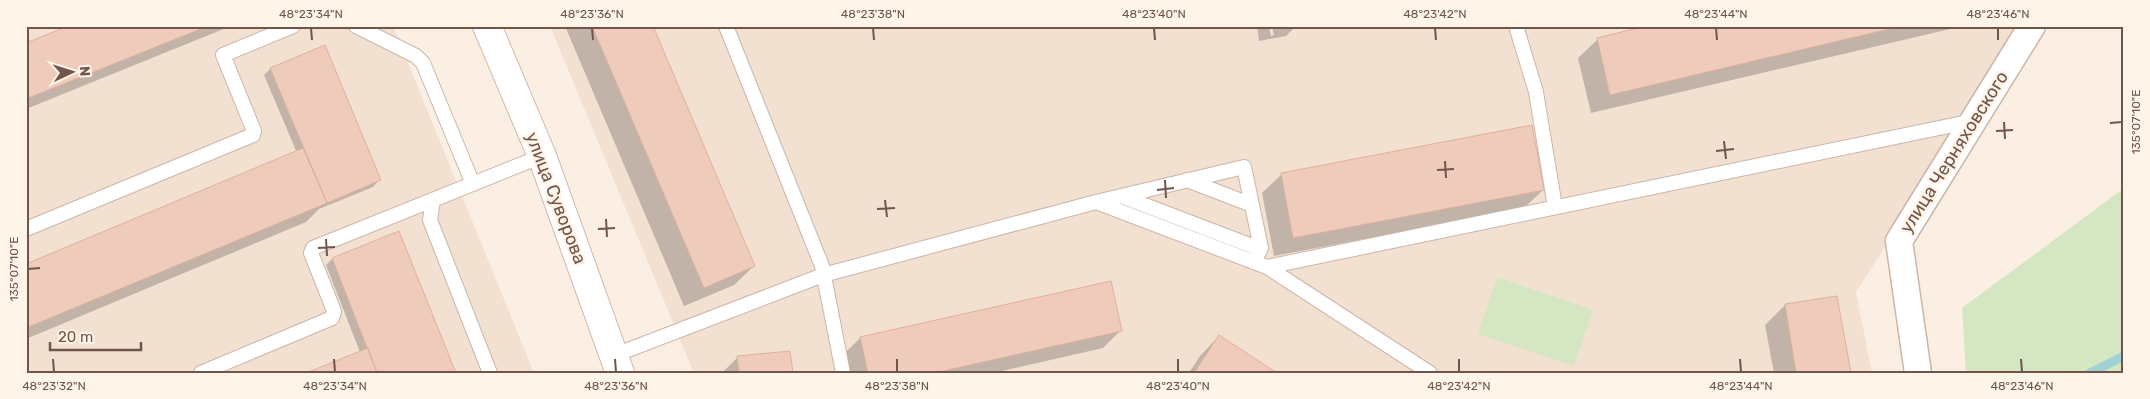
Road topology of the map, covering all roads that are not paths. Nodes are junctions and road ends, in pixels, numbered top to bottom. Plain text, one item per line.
1 (293, 26) edge
2 (356, 26) edge
3 (487, 26) edge
4 (726, 26) edge
5 (1516, 26) edge
6 (2032, 26) edge
7 (1973, 121) junction
8 (542, 156) junction
9 (1187, 180) junction
10 (473, 184) junction
11 (1122, 196) junction
12 (433, 200) junction
13 (1096, 202) junction
14 (1252, 205) junction
15 (1555, 207) junction
16 (26, 229) edge
17 (1260, 249) junction
18 (1260, 264) junction
19 (823, 276) junction
20 (617, 364) edge
21 (201, 373) edge
22 (490, 373) edge
23 (843, 373) edge
24 (1430, 373) edge
25 (1918, 373) edge

1 - 16 lane
2 - 10 lane
3 - 8 main road, улица Суворова
4 - 19 lane
5 - 15 lane
6 - 7 street, улица Черняховского
7 - 15 lane
7 - 25 street, улица Черняховского
8 - 10 lane
8 - 20 main road, улица Суворова
9 - 11 lane
9 - 14 lane
9 - 14 lane
10 - 12 lane
11 - 13 lane
11 - 17 lane
12 - 21 lane
12 - 22 lane
13 - 18 lane
13 - 19 lane
14 - 17 lane
15 - 18 lane
17 - 18 lane
18 - 24 lane
19 - 20 lane
19 - 23 lane

